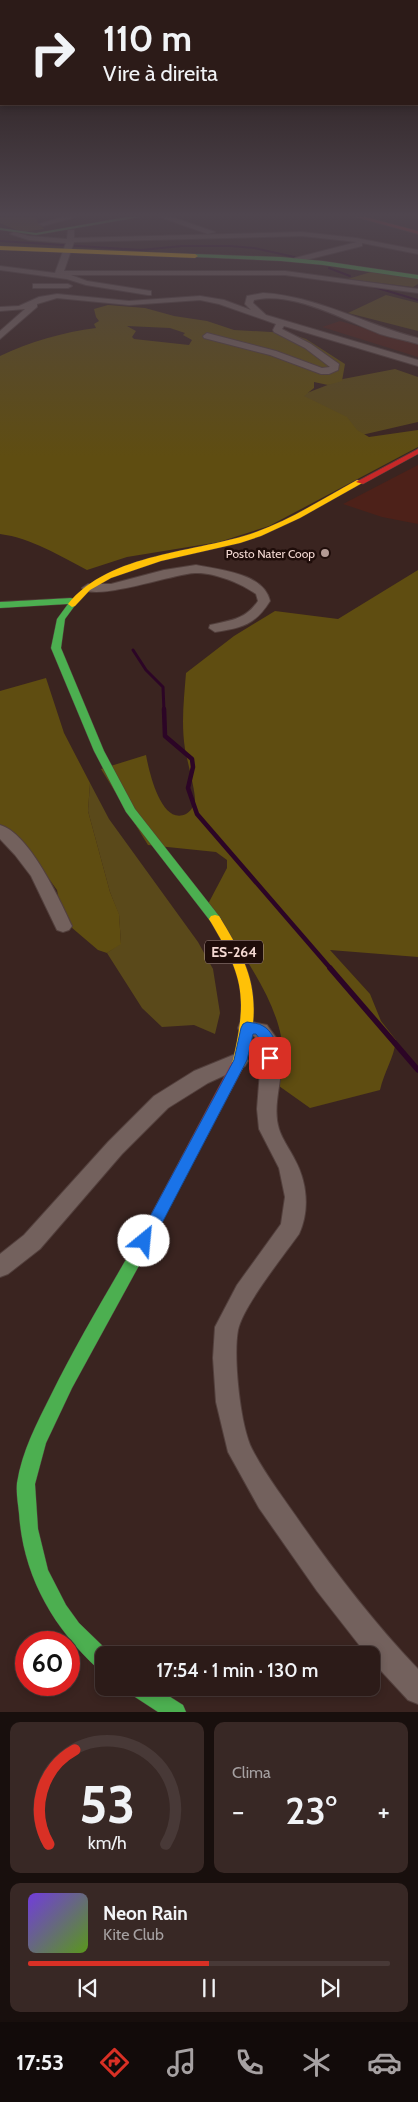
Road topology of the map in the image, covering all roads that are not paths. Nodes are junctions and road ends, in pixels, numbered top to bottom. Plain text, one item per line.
1 (59, 297) edge
2 (72, 297) edge
3 (253, 297) edge
4 (284, 297) edge
5 (90, 299) joint
6 (39, 300) junction
7 (0, 309) edge
8 (266, 318) junction
9 (282, 323) junction
10 (0, 336) edge
11 (207, 336) dead end
12 (418, 341) edge
13 (418, 363) edge
14 (418, 451) edge
15 (88, 588) junction
16 (71, 601) junction
17 (0, 605) edge
18 (215, 628) dead end
19 (0, 830) edge
20 (63, 926) dead end
21 (247, 1028) junction
22 (240, 1060) junction
23 (0, 1267) edge
24 (95, 1653) edge
25 (418, 1690) edge
26 (151, 1696) edge
27 (176, 1712) edge

1 - 6 street
2 - 5 street
3 - 8 street
4 - 12 street
5 - 8 street
6 - 7 street
6 - 10 street
8 - 9 street
9 - 11 street
9 - 13 street
14 - 15 main road, ES-264
15 - 16 main road, ES-264
15 - 18 street
16 - 17 main road
16 - 21 main road, ES-264
19 - 20 street
21 - 22 main road, ES-264
21 - 25 street
22 - 23 street
22 - 24 main road, ES-264
26 - 27 main road

